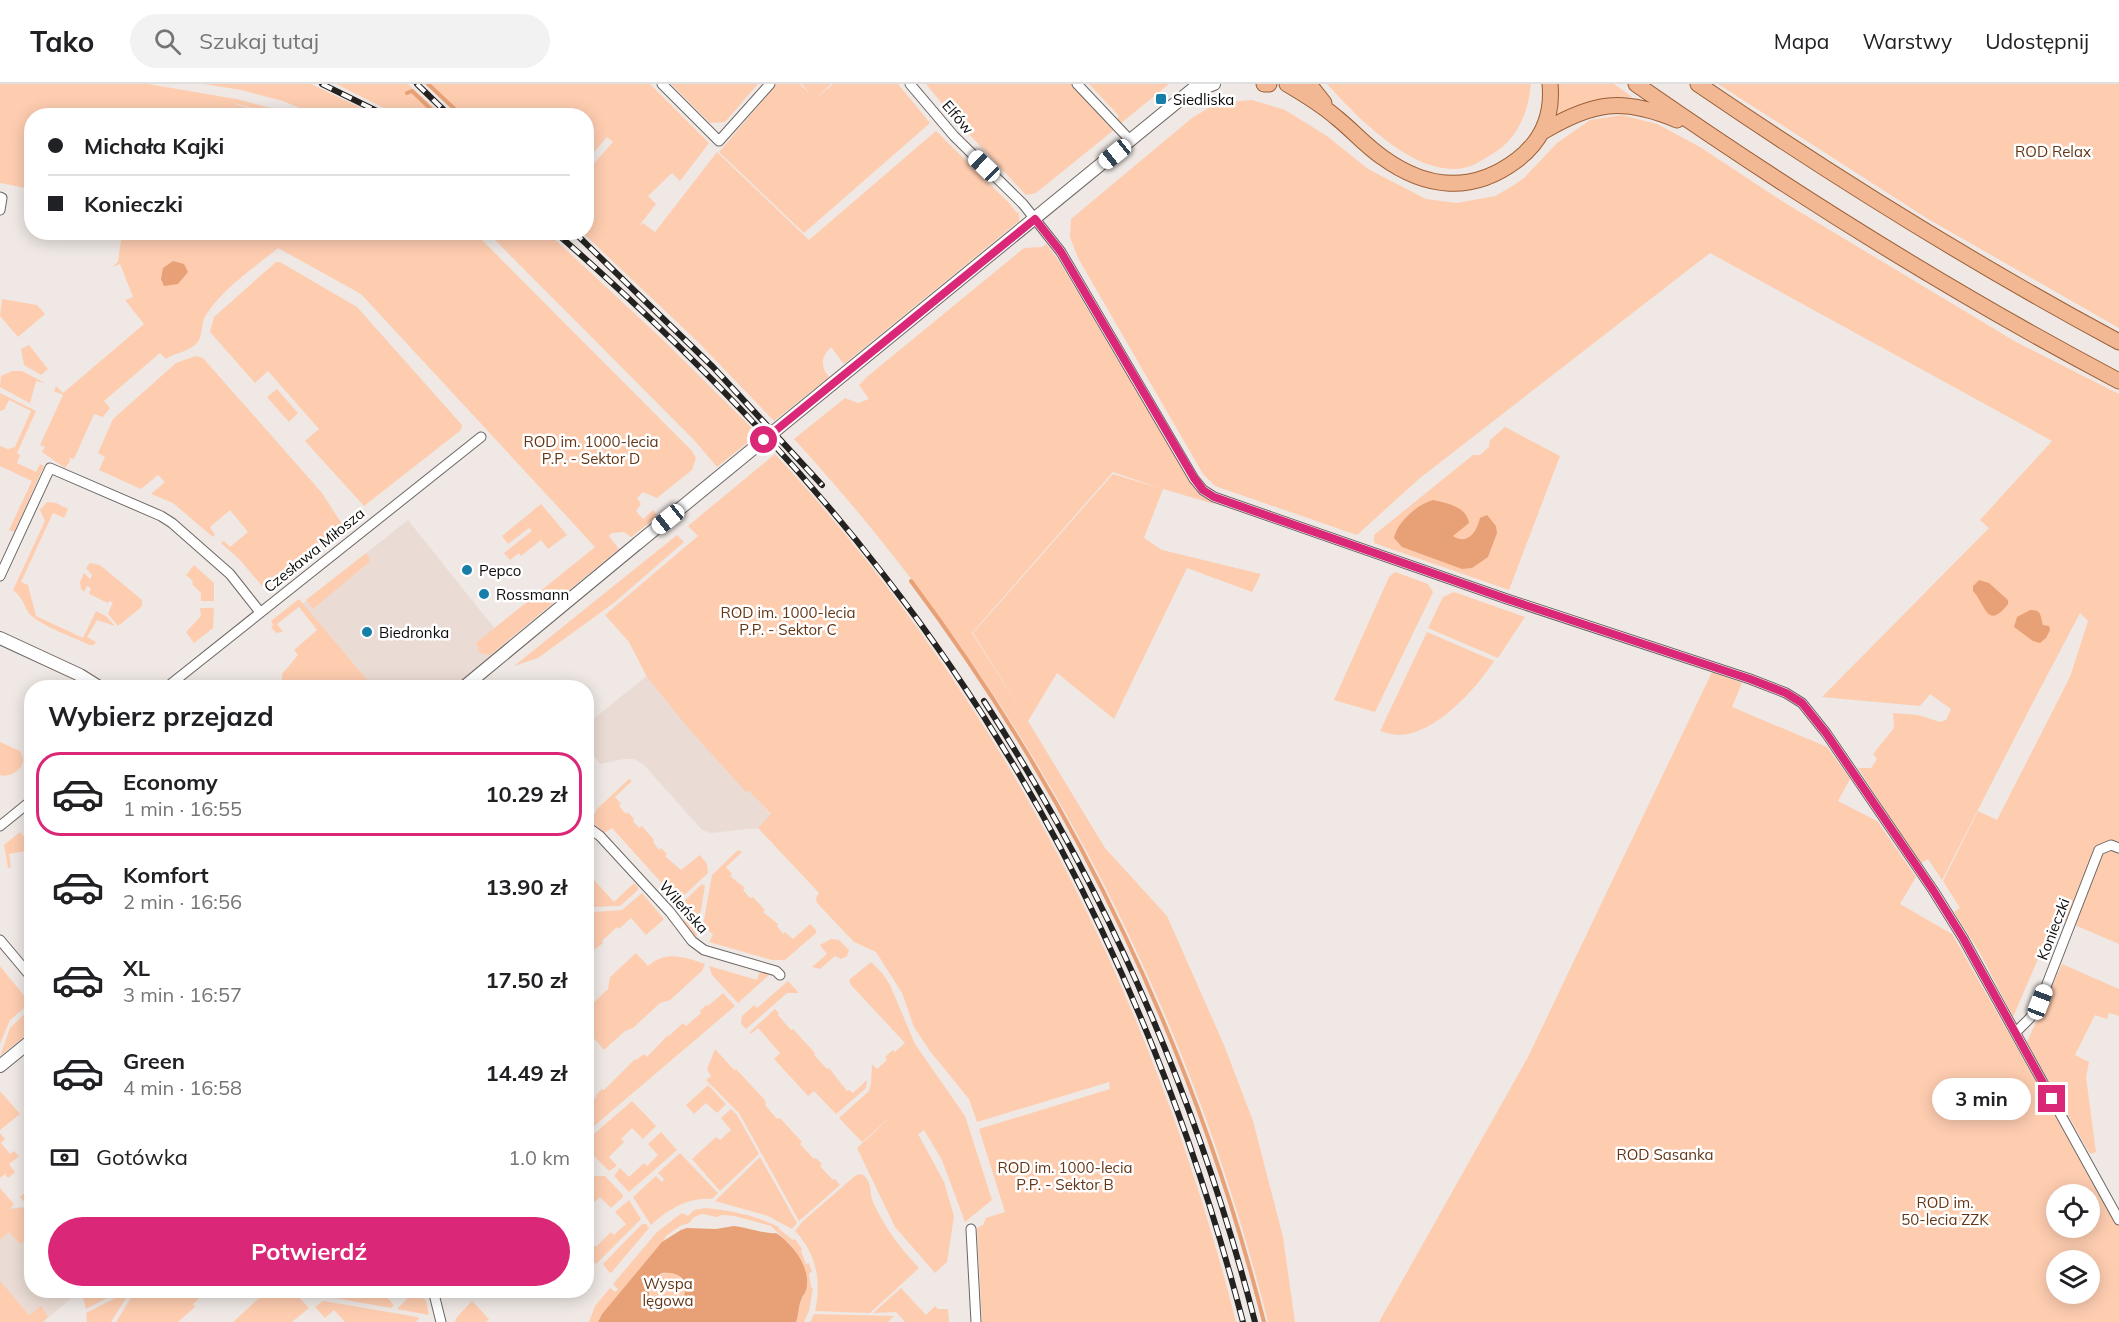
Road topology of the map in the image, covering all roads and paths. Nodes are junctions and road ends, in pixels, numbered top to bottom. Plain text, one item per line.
1 (662, 84) edge
2 (770, 84) edge
3 (910, 84) edge
4 (1077, 84) edge
5 (1199, 84) edge
6 (1214, 84) edge
7 (1264, 84) edge
8 (1269, 84) edge
9 (1287, 84) edge
10 (1309, 84) edge
11 (1550, 84) edge
12 (1636, 84) edge
13 (1698, 84) edge
14 (1187, 94) junction
15 (1336, 117) junction
16 (1544, 131) junction
17 (1703, 131) junction
18 (1131, 141) junction
19 (0, 197) edge
20 (0, 210) edge
21 (1035, 219) junction
22 (2119, 342) edge
23 (2119, 381) edge
24 (481, 436) dead end
25 (0, 576) edge
26 (260, 612) junction
27 (0, 638) edge
28 (88, 680) edge
29 (176, 680) edge
30 (472, 680) edge
31 (24, 806) edge
32 (0, 826) edge
33 (594, 832) edge
34 (2119, 848) edge
35 (0, 940) edge
36 (24, 968) edge
37 (780, 975) dead end
38 (2016, 1032) junction
39 (24, 1046) edge
40 (0, 1066) edge
41 (2119, 1220) edge
42 (971, 1229) dead end
43 (435, 1298) edge
44 (441, 1322) edge
45 (976, 1322) edge

1 - 2 street
3 - 21 street, Elfów
4 - 18 street
5 - 14 street
6 - 14 street
7 - 8 main road
9 - 15 main road
10 - 15 main road
11 - 16 main road
12 - 17 main road
13 - 22 main road
14 - 18 street
15 - 16 main road
16 - 17 main road
17 - 23 main road
18 - 21 street
19 - 20 street
21 - 30 street, bridge
21 - 38 street
24 - 26 street, Czesława Miłosza
25 - 26 street
26 - 29 street, Czesława Miłosza
27 - 28 street
31 - 32 street
33 - 37 street, Wileńska
34 - 38 street, Konieczki
35 - 36 street
38 - 41 street
39 - 40 street
42 - 45 street
43 - 44 street

